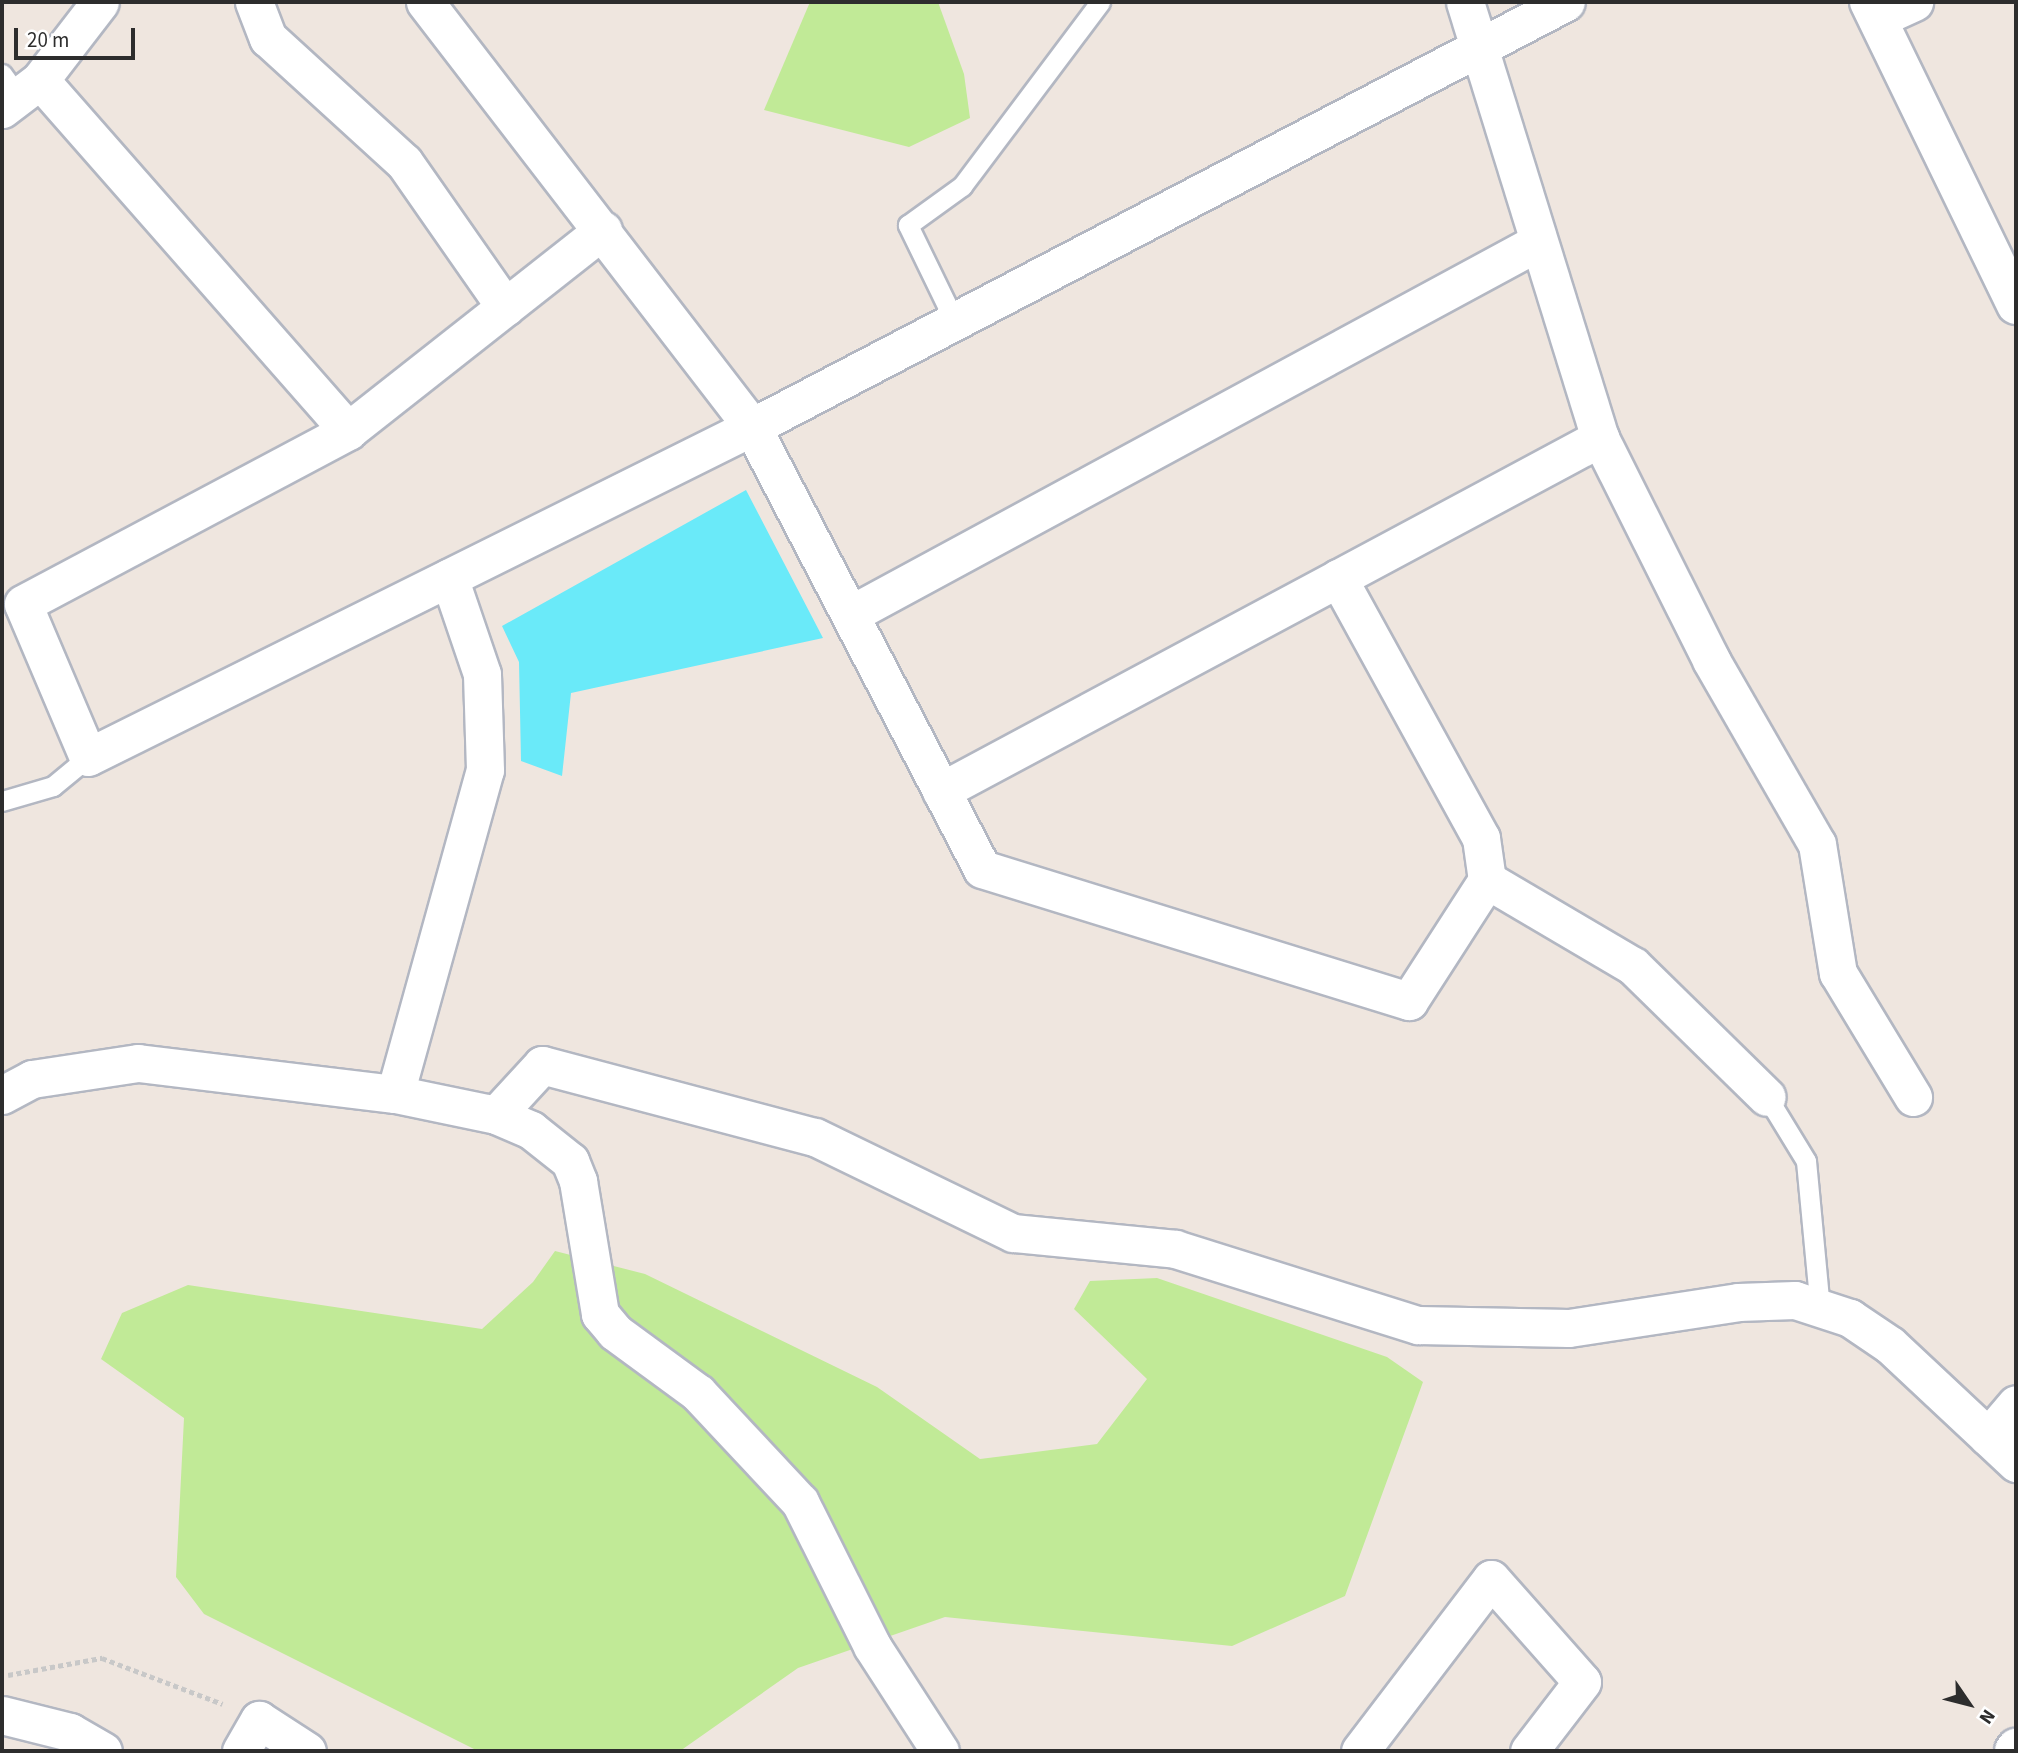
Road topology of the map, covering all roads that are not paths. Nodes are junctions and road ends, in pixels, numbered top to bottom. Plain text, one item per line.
1 (100, 2) edge
2 (254, 2) edge
3 (425, 2) edge
4 (1100, 2) edge
5 (1465, 2) edge
6 (1566, 2) edge
7 (1914, 2) edge
8 (1873, 11) edge
9 (1479, 47) junction
10 (15, 90) edge
11 (603, 230) junction
12 (1538, 242) junction
13 (2016, 305) edge
14 (505, 307) junction
15 (955, 322) junction
16 (752, 427) junction
17 (348, 431) junction
18 (1600, 438) junction
19 (449, 578) junction
20 (1338, 578) junction
21 (852, 614) junction
22 (88, 757) junction
23 (941, 791) junction
24 (2, 801) edge
25 (1487, 880) junction
26 (395, 1094) junction
27 (2, 1095) edge
28 (1767, 1097) joint
29 (1913, 1097) dead end
30 (496, 1115) junction
31 (1819, 1308) junction
32 (2016, 1404) edge
33 (1988, 1437) junction
34 (2016, 1463) edge
35 (2, 1715) edge
36 (250, 1736) edge
37 (103, 1751) edge
38 (307, 1751) edge
39 (940, 1751) edge
40 (1360, 1751) edge
41 (1529, 1751) edge

1 - 10 street
2 - 14 street
3 - 11 street
4 - 15 lane
5 - 9 street
6 - 9 street
7 - 8 street
8 - 13 street
9 - 12 street
9 - 15 street
10 - 17 street
11 - 14 street
11 - 16 street
12 - 18 street
12 - 21 street
14 - 17 street
15 - 16 street
16 - 19 street
16 - 21 street
17 - 22 street
18 - 20 street
18 - 29 street
19 - 22 street
19 - 26 street
20 - 23 street
20 - 25 street
21 - 23 street
22 - 24 lane
23 - 25 street
25 - 28 street
26 - 27 street
26 - 30 street
28 - 31 lane
30 - 31 street
30 - 39 street
31 - 33 street
32 - 33 street
33 - 34 street
35 - 37 street
36 - 38 street
40 - 41 street

